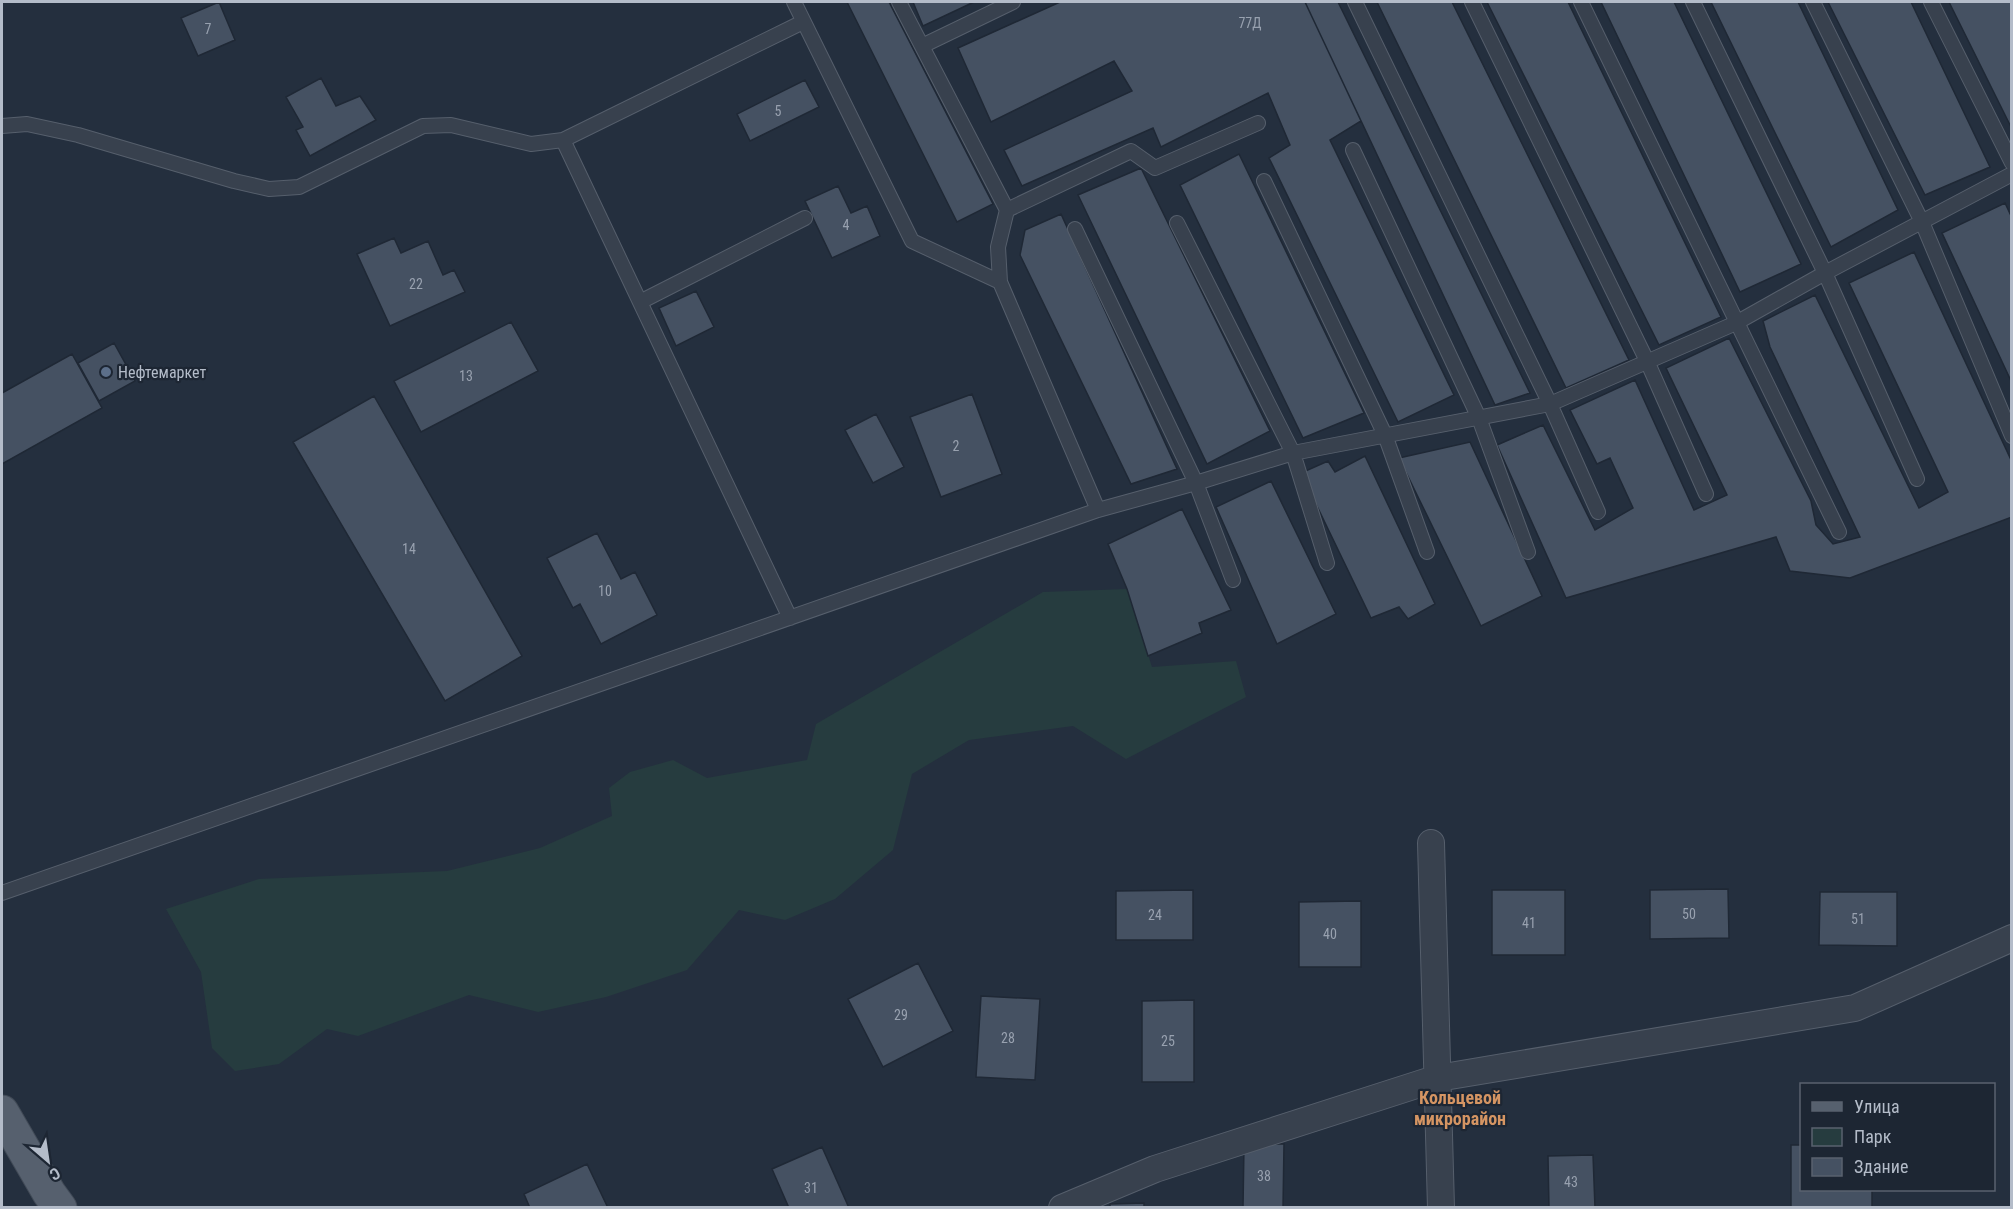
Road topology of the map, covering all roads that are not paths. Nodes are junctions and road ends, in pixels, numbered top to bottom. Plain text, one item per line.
1 (794, 2) edge
2 (899, 2) edge
3 (1013, 2) edge
4 (1356, 2) edge
5 (1472, 2) edge
6 (1581, 2) edge
7 (1693, 2) edge
8 (1813, 2) edge
9 (1931, 2) edge
10 (803, 22) junction
11 (922, 46) junction
12 (1258, 123) dead end
13 (2, 126) edge
14 (563, 140) junction
15 (1353, 150) dead end
16 (2012, 163) edge
17 (2012, 174) edge
18 (1264, 181) dead end
19 (1007, 210) junction
20 (805, 218) dead end
21 (1922, 222) junction
22 (1177, 223) dead end
23 (1075, 229) dead end
24 (1825, 273) junction
25 (1000, 282) junction
26 (640, 302) junction
27 (1736, 323) junction
28 (1647, 361) junction
29 (1550, 404) junction
30 (1479, 418) junction
31 (1385, 435) junction
32 (2012, 436) edge
33 (1293, 453) junction
34 (1917, 478) dead end
35 (1196, 483) junction
36 (1706, 494) dead end
37 (1098, 510) junction
38 (1598, 512) dead end
39 (1839, 532) dead end
40 (1427, 552) dead end
41 (1528, 552) dead end
42 (1327, 562) dead end
43 (1233, 580) dead end
44 (790, 618) junction
45 (1431, 843) dead end
46 (2, 893) edge
47 (2012, 938) edge
48 (1438, 1078) junction
49 (2, 1112) edge
50 (53, 1203) edge
51 (1062, 1208) edge
52 (1441, 1208) edge

1 - 10 lane
2 - 11 lane
3 - 11 lane
4 - 29 lane
5 - 28 lane
6 - 27 lane
7 - 24 lane
8 - 21 lane
9 - 16 lane
10 - 14 lane
10 - 25 lane
11 - 19 lane
12 - 19 lane
13 - 14 lane
14 - 26 lane
15 - 30 lane
17 - 21 lane
18 - 31 lane
19 - 25 lane
20 - 26 lane
21 - 24 lane
21 - 32 lane
22 - 33 lane
23 - 35 lane
24 - 27 lane
24 - 34 lane
25 - 37 lane
26 - 44 lane
27 - 28 lane
27 - 39 lane
28 - 29 lane
28 - 36 lane
29 - 30 lane
29 - 38 lane
30 - 31 lane
30 - 41 lane
31 - 33 lane
31 - 40 lane
33 - 35 lane
33 - 42 lane
35 - 37 lane
35 - 43 lane
37 - 44 lane
44 - 46 lane
45 - 48 street
47 - 48 street
48 - 51 street
48 - 52 street
49 - 50 main road

